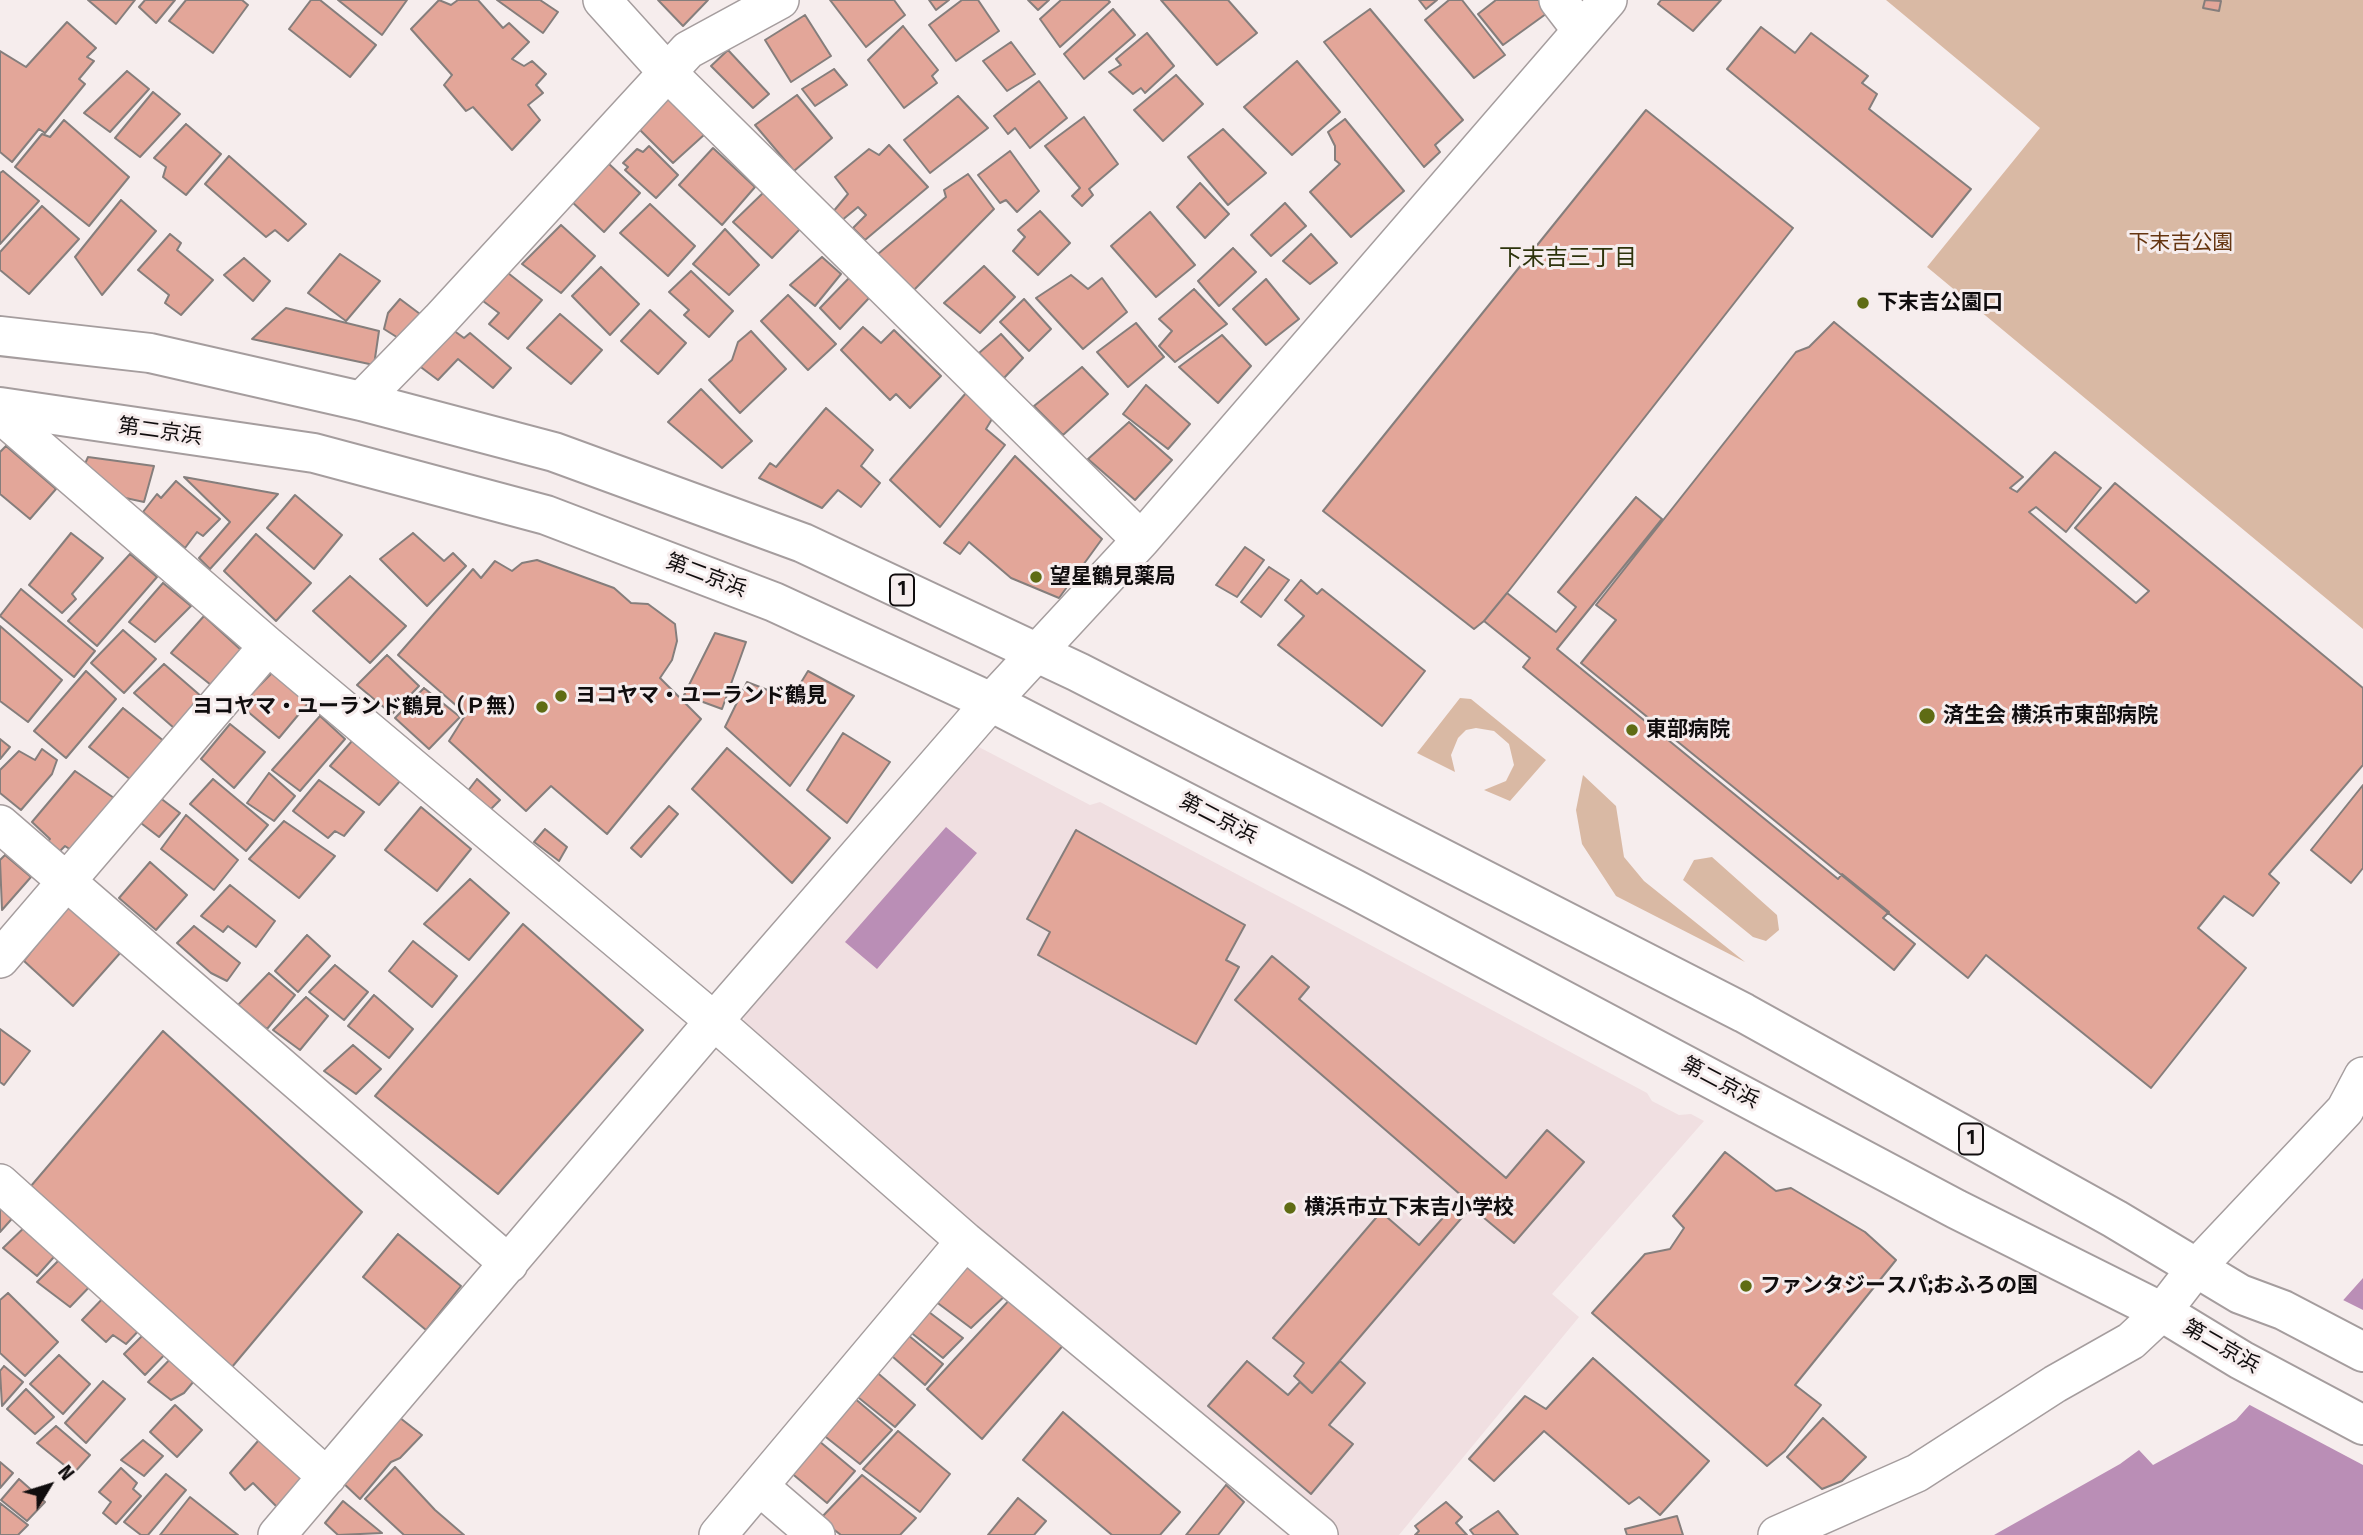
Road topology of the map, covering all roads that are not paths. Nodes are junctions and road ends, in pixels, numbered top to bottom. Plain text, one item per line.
1 (603, 0) edge
2 (780, 0) edge
3 (1558, 0) edge
4 (1608, 0) edge
5 (1581, 30) junction
6 (667, 72) junction
7 (0, 336) edge
8 (361, 401) junction
9 (0, 407) edge
10 (0, 414) edge
11 (1141, 540) junction
12 (268, 646) junction
13 (1039, 653) junction
14 (991, 702) junction
15 (0, 824) edge
16 (66, 882) junction
17 (0, 959) edge
18 (714, 1021) junction
19 (2363, 1076) edge
20 (0, 1183) edge
21 (965, 1241) junction
22 (509, 1264) junction
23 (2196, 1268) junction
24 (2162, 1312) junction
25 (2363, 1352) edge
26 (2363, 1425) edge
27 (327, 1477) junction
28 (759, 1486) junction
29 (277, 1535) edge
30 (718, 1535) edge
31 (816, 1535) edge
32 (1319, 1535) edge
33 (1776, 1535) edge

1 - 6 street
2 - 6 street
3 - 5 street
4 - 5 street
5 - 11 street
6 - 8 street
6 - 11 street
7 - 8 highway, 1
8 - 13 highway, 1
9 - 14 highway, 第二京浜
10 - 12 street
11 - 13 street
12 - 16 street
12 - 18 street
13 - 14 street
13 - 23 highway, 1
14 - 18 street
14 - 24 highway, 第二京浜
15 - 16 street
16 - 17 street
16 - 22 street
18 - 21 street
18 - 22 street
19 - 23 street
20 - 27 street
21 - 28 street
21 - 32 street
22 - 27 street
23 - 24 street
23 - 25 highway, 1
24 - 26 highway, 第二京浜
24 - 33 street
27 - 29 street
28 - 30 street
28 - 31 street

